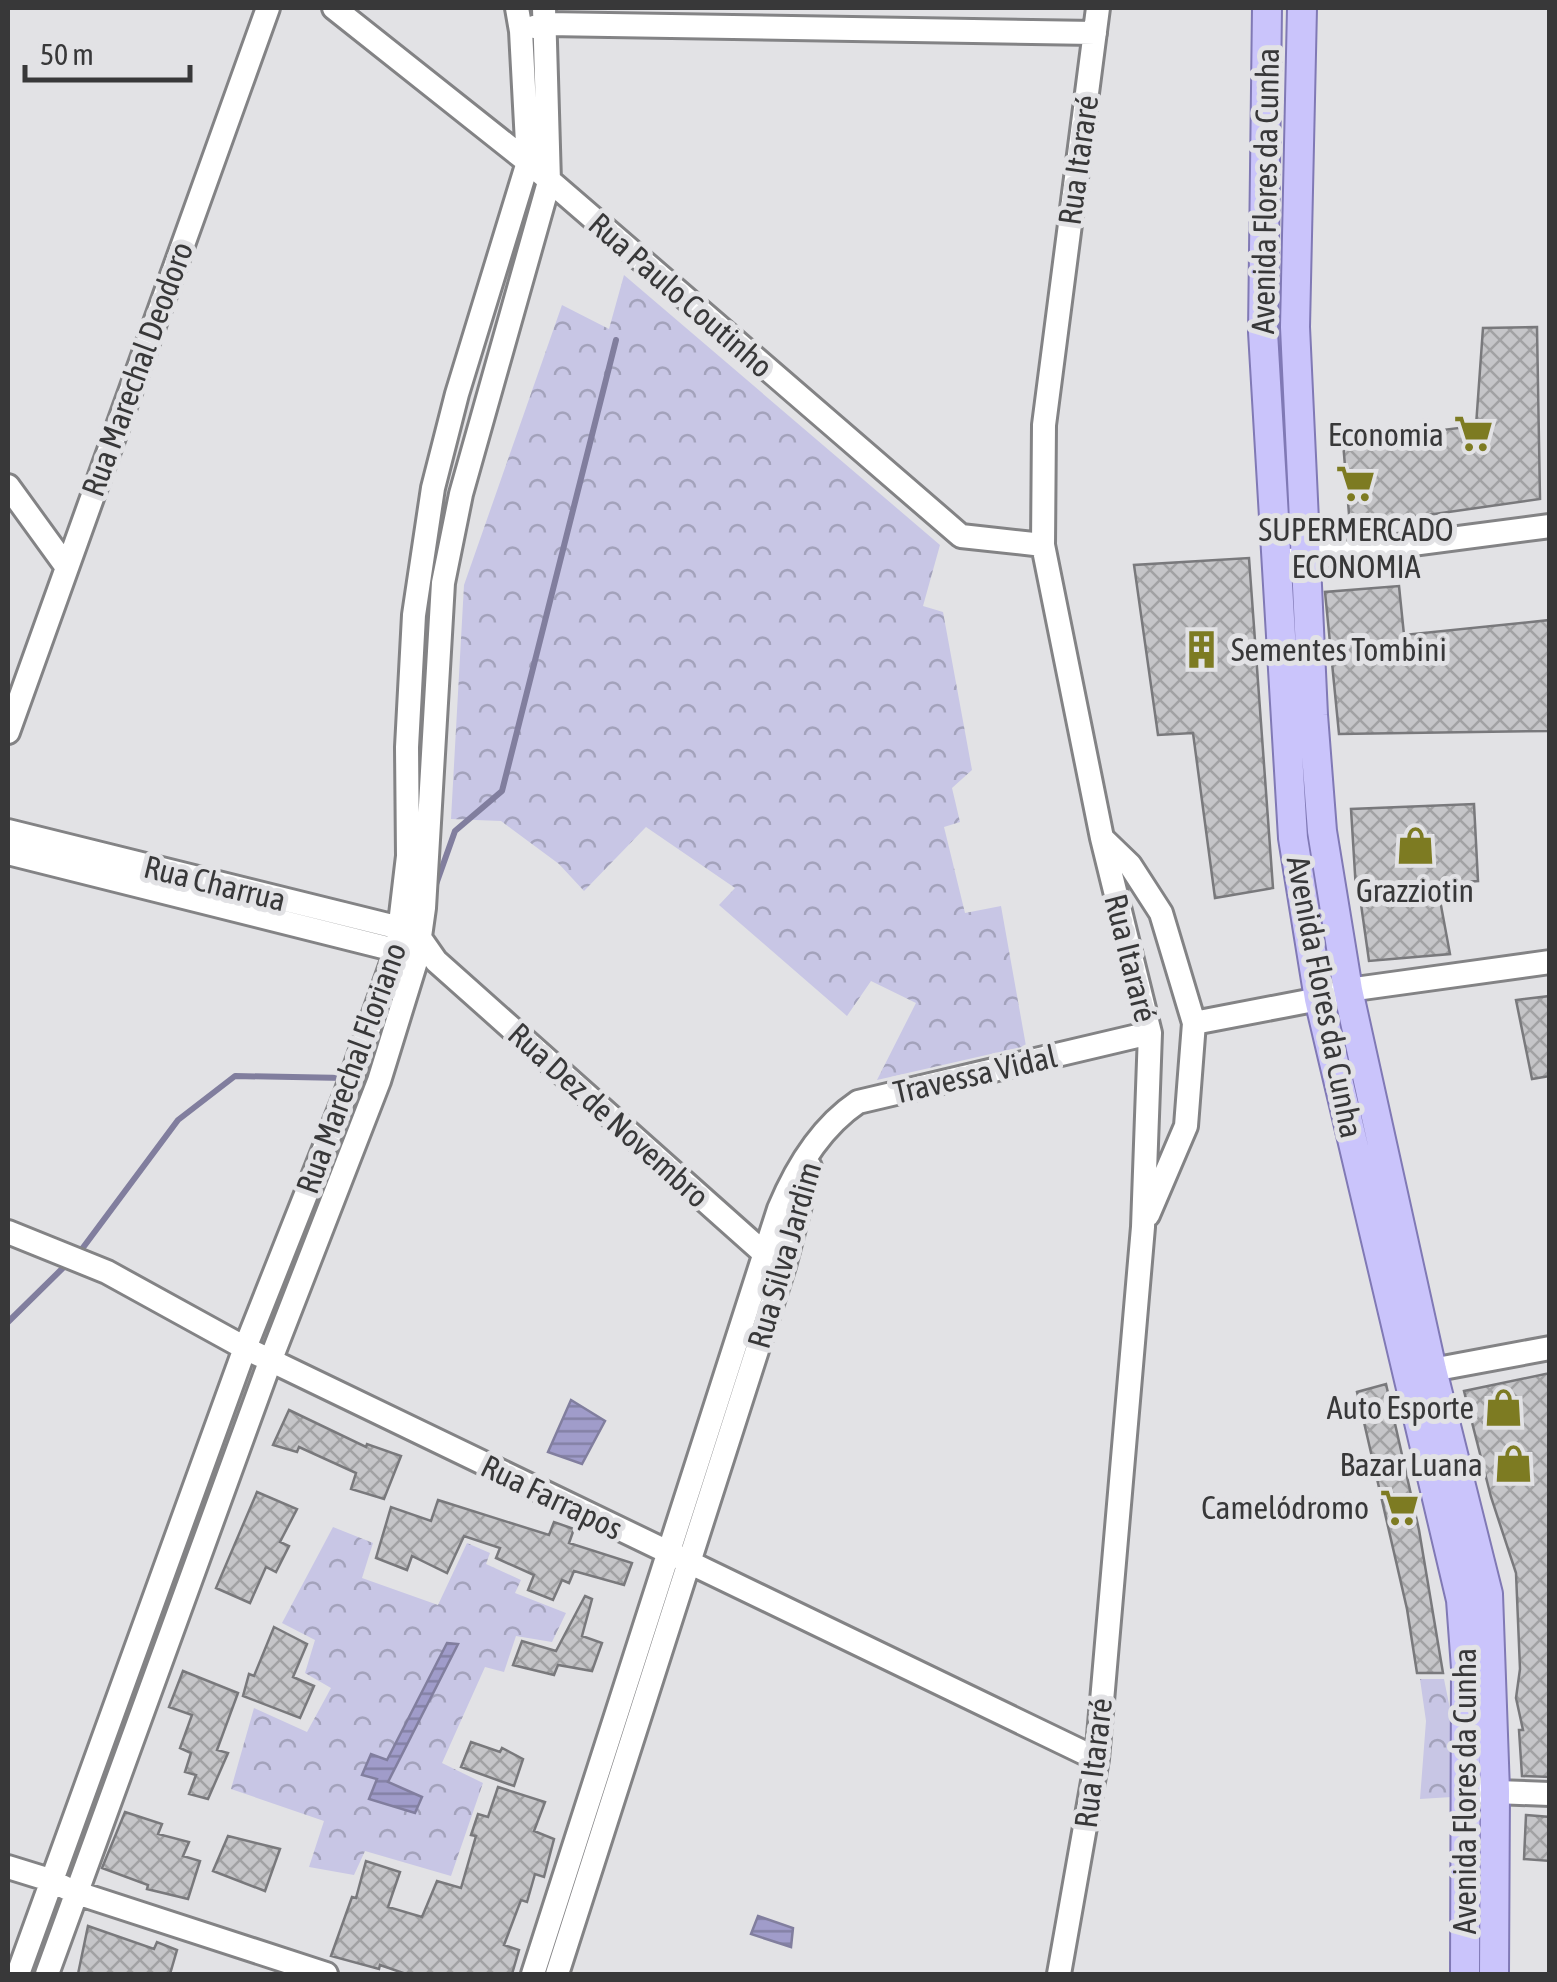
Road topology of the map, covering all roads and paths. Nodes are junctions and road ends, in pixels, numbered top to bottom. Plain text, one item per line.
1 (268, 8) edge
2 (334, 8) edge
3 (1098, 8) edge
4 (1267, 8) edge
5 (1302, 8) edge
6 (545, 16) edge
7 (519, 19) edge
8 (1094, 33) junction
9 (528, 162) junction
10 (550, 182) junction
11 (1295, 326) junction
12 (1262, 332) junction
13 (8, 486) edge
14 (433, 488) junction
15 (461, 494) junction
16 (1550, 526) edge
17 (1043, 545) junction
18 (1304, 558) junction
19 (1275, 562) junction
20 (66, 566) junction
21 (8, 732) edge
22 (8, 831) edge
23 (1102, 838) junction
24 (8, 853) edge
25 (143, 876) junction
26 (414, 947) junction
27 (1550, 962) edge
28 (1348, 990) junction
29 (1319, 998) junction
30 (1194, 1023) junction
31 (1150, 1033) junction
32 (816, 1144) joint
33 (1142, 1228) junction
34 (8, 1232) edge
35 (774, 1260) junction
36 (246, 1348) junction
37 (1550, 1348) edge
38 (272, 1359) junction
39 (1432, 1370) junction
40 (192, 1495) junction
41 (218, 1504) junction
42 (678, 1559) junction
43 (146, 1620) junction
44 (172, 1628) junction
45 (1097, 1759) junction
46 (1481, 1791) junction
47 (1550, 1794) edge
48 (8, 1867) edge
49 (50, 1880) junction
50 (74, 1892) junction
51 (568, 1902) junction
52 (18, 1974) edge
53 (47, 1974) edge
54 (326, 1974) edge
55 (533, 1974) edge
56 (558, 1974) edge
57 (1059, 1974) edge
58 (1465, 1974) edge
59 (1494, 1974) edge

1 - 20 street, Rua Marechal Deodoro
2 - 9 street, Rua Paulo Coutinho
3 - 8 street, Rua Itararé
4 - 12 main road, Avenida Flores da Cunha
5 - 11 main road, Avenida Flores da Cunha
6 - 7 street
6 - 8 street
6 - 10 street, Rua Marechal Floriano
7 - 9 street, Rua Marechal Floriano
8 - 17 street, Rua Itararé
9 - 10 street, Rua Paulo Coutinho
9 - 14 street, Rua Marechal Floriano
10 - 15 street, Rua Marechal Floriano
10 - 17 street, Rua Paulo Coutinho
11 - 12 main road
11 - 18 main road, Avenida Flores da Cunha
12 - 19 main road, Avenida Flores da Cunha
13 - 20 street
14 - 15 street
14 - 26 street, Rua Marechal Floriano
15 - 26 street, Rua Marechal Floriano
16 - 18 street
17 - 23 street, Rua Itararé
18 - 19 street
18 - 28 main road, Avenida Flores da Cunha
19 - 29 main road, Avenida Flores da Cunha
20 - 21 street, Rua Marechal Deodoro
22 - 25 street, Rua Charrua
23 - 30 street
23 - 31 street, Rua Itararé
24 - 25 street, Rua Charrua
25 - 26 street, Rua Charrua
26 - 35 street, Rua Dez de Novembro
26 - 36 street, Rua Marechal Floriano
26 - 38 street, Rua Marechal Floriano
27 - 28 street
28 - 29 street
28 - 39 main road, Avenida Flores da Cunha
29 - 30 street
29 - 46 main road, Avenida Flores da Cunha
30 - 33 street
31 - 32 street, Travessa Vidal
31 - 33 street, Rua Itararé
32 - 35 street, Rua Silva Jardim
33 - 45 street, Rua Itararé
34 - 36 street, Rua Farrapos
35 - 42 street, Rua Silva Jardim
36 - 38 street, Rua Farrapos
36 - 40 street, Rua Marechal Floriano
37 - 39 street
38 - 41 street, Rua Marechal Floriano
38 - 42 street, Rua Farrapos
39 - 46 main road, Avenida Flores da Cunha
40 - 41 street
40 - 43 street, Rua Marechal Floriano
41 - 44 street, Rua Marechal Floriano
42 - 45 street, Rua Farrapos
42 - 51 street, Rua Silva Jardim
43 - 44 street
43 - 49 street, Rua Marechal Floriano
44 - 50 street, Rua Marechal Floriano
45 - 57 street, Rua Itararé
46 - 47 street
46 - 58 main road, Avenida Flores da Cunha
46 - 59 main road, Avenida Flores da Cunha
48 - 49 street
49 - 50 street
49 - 52 street, Rua Marechal Floriano
50 - 53 street, Rua Marechal Floriano
50 - 54 street
51 - 55 street, Rua Silva Jardim
51 - 56 street, Rua Silva Jardim

